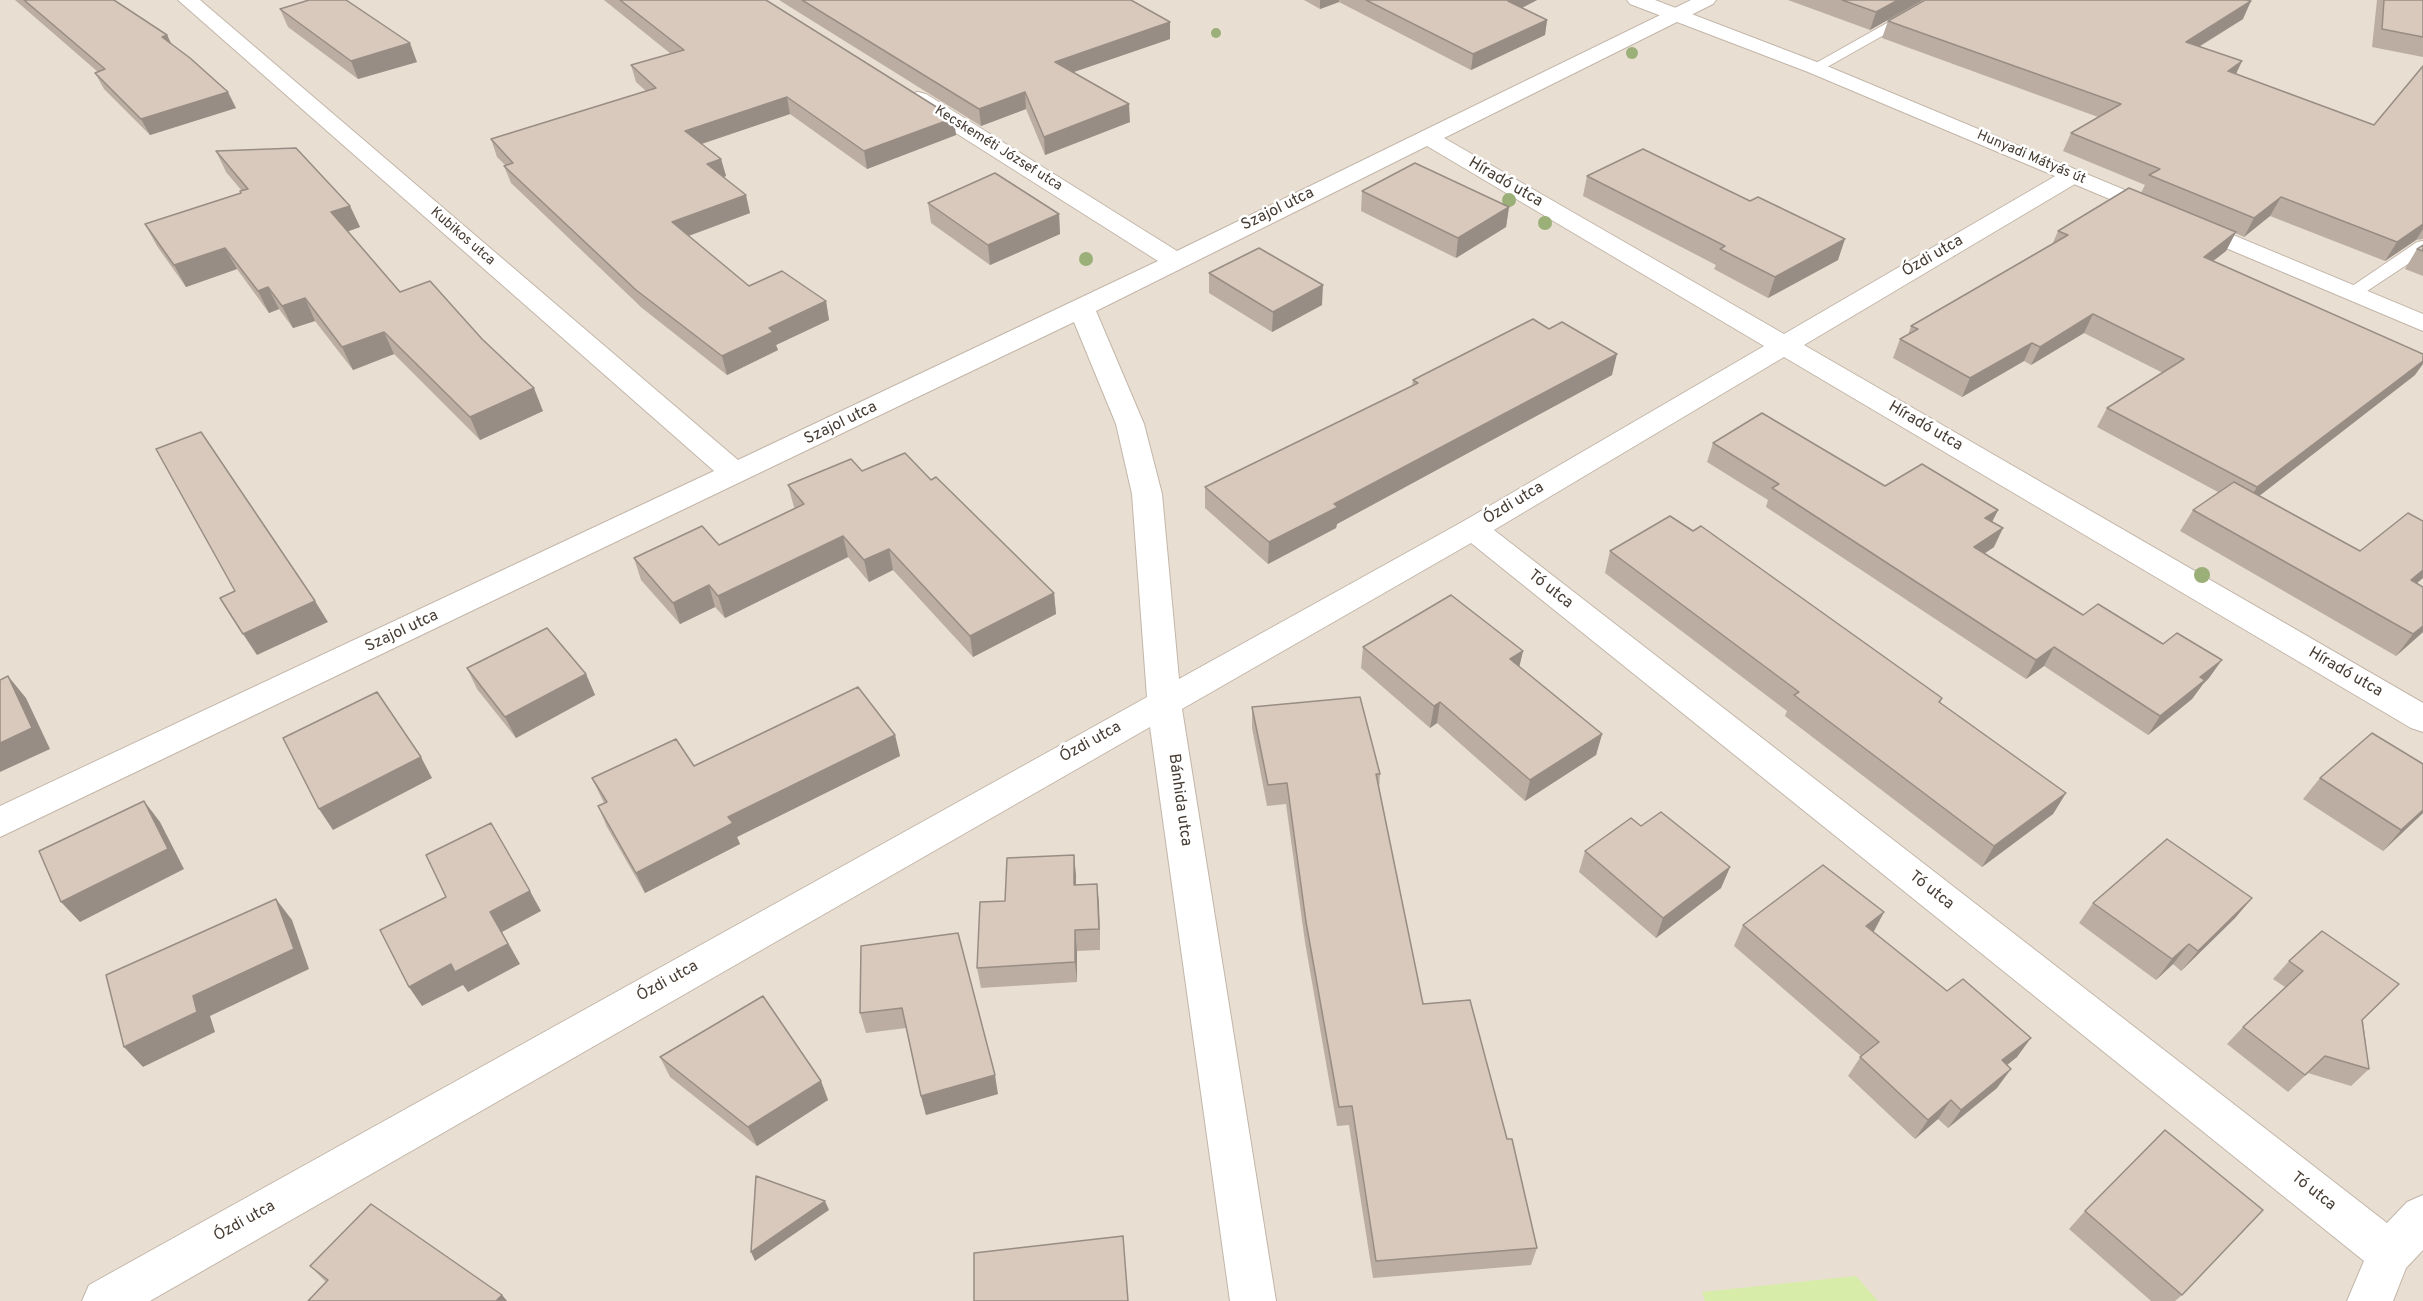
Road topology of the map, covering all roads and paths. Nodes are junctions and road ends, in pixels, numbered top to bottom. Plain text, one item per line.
1 (188, 0) edge
2 (1637, 0) edge
3 (1706, 0) edge
4 (1939, 0) edge
5 (1677, 15) junction
6 (1815, 68) junction
7 (902, 89) edge
8 (1427, 137) junction
9 (2072, 176) junction
10 (2423, 246) edge
11 (1174, 260) junction
12 (2351, 292) junction
13 (1082, 308) junction
14 (2423, 323) edge
15 (1784, 345) junction
16 (736, 474) junction
17 (1473, 529) junction
18 (1164, 702) junction
19 (2423, 719) edge
20 (0, 822) edge
21 (2423, 1217) edge
22 (2390, 1253) junction
23 (105, 1301) edge
24 (1253, 1301) edge
25 (2370, 1301) edge

1 - 16 street, Kubikos utca
2 - 5 street, Hunyadi Mátyás út
3 - 5 street, Szajol utca
4 - 6 lane
5 - 6 street, Hunyadi Mátyás út
5 - 8 street, Szajol utca
6 - 9 street, Hunyadi Mátyás út
7 - 11 street, Kecskeméti József utca
8 - 11 street, Szajol utca
8 - 15 street, Híradó utca
9 - 12 street, Hunyadi Mátyás út
9 - 15 street, Ózdi utca
10 - 12 lane
11 - 13 street, Szajol utca
12 - 14 street, Hunyadi Mátyás út
13 - 16 street, Szajol utca
13 - 18 street, Bánhida utca
15 - 17 street, Ózdi utca
15 - 19 street, Híradó utca
16 - 20 street, Szajol utca
17 - 18 street, Ózdi utca
17 - 22 street, Tó utca
18 - 23 street, Ózdi utca
18 - 24 street, Bánhida utca
21 - 22 street
22 - 25 street

